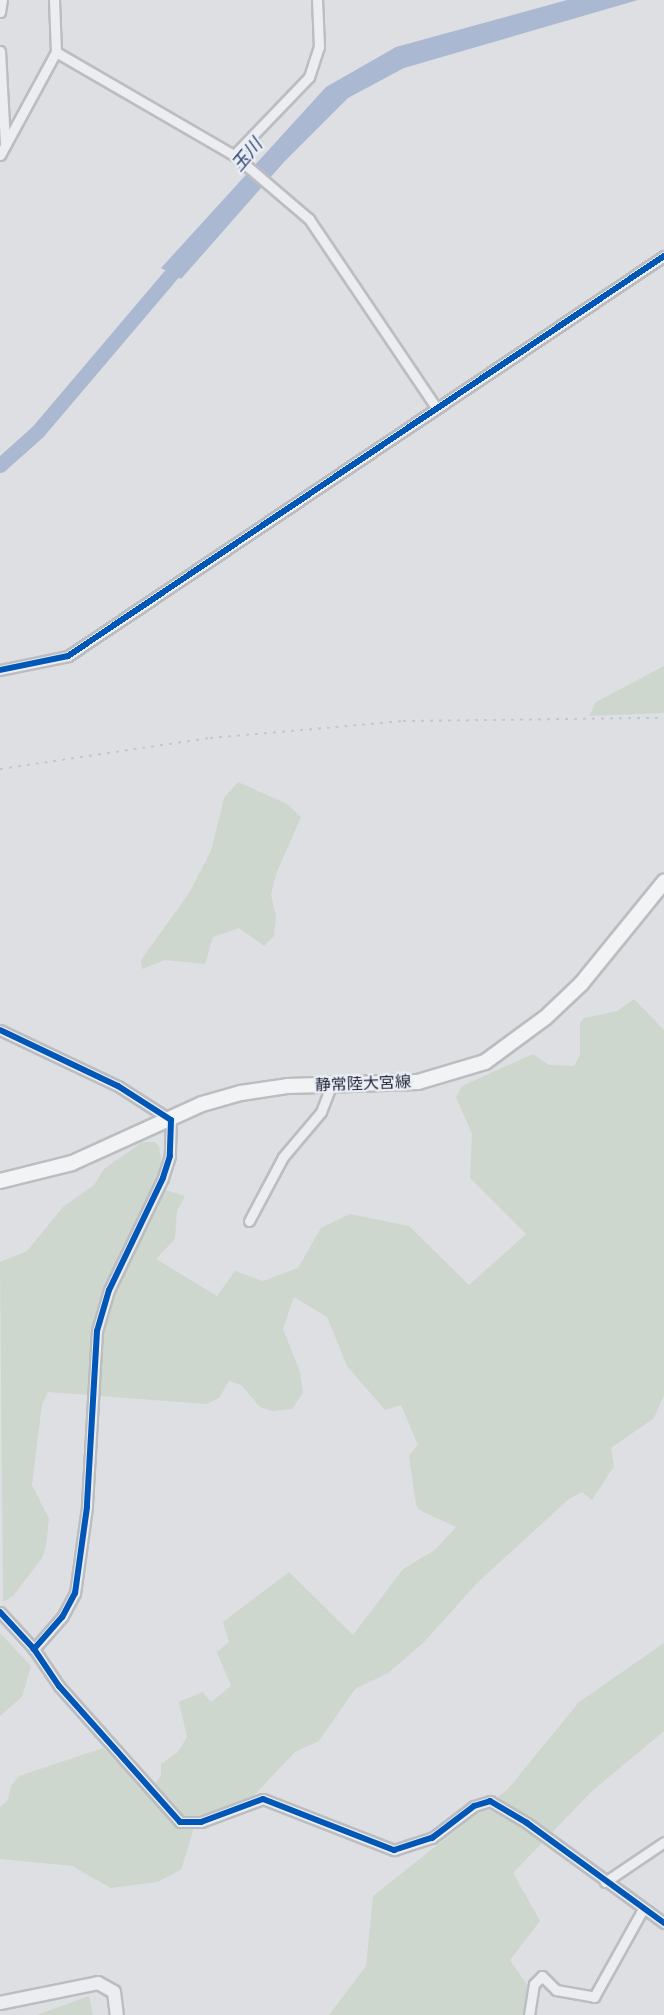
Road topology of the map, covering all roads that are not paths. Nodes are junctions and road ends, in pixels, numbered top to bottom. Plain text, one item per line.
1 (2, 0) edge
2 (54, 0) edge
3 (317, 0) edge
4 (0, 12) edge
5 (0, 51) edge
6 (56, 52) junction
7 (5, 142) junction
8 (0, 155) edge
9 (234, 155) junction
10 (664, 256) edge
11 (436, 407) junction
12 (0, 670) edge
13 (664, 882) edge
14 (0, 1030) edge
15 (331, 1086) junction
16 (171, 1120) junction
17 (0, 1181) edge
18 (249, 1221) dead end
19 (0, 1612) edge
20 (34, 1649) junction
21 (664, 1842) edge
22 (606, 1882) junction
23 (643, 1909) junction
24 (664, 1923) edge
25 (0, 2003) edge
26 (117, 2015) edge
27 (529, 2015) edge

1 - 4 street
2 - 6 street
3 - 9 street
5 - 7 street
6 - 7 street
6 - 9 street
7 - 8 street
9 - 11 street
10 - 11 street
11 - 12 street
13 - 15 main road, 静常陸大宮線
14 - 16 street
15 - 16 main road, 静常陸大宮線
15 - 18 street
16 - 17 main road, 静常陸大宮線
16 - 20 street
19 - 20 street
20 - 22 street
21 - 22 street
22 - 23 street
23 - 24 street
23 - 27 street
25 - 26 street

